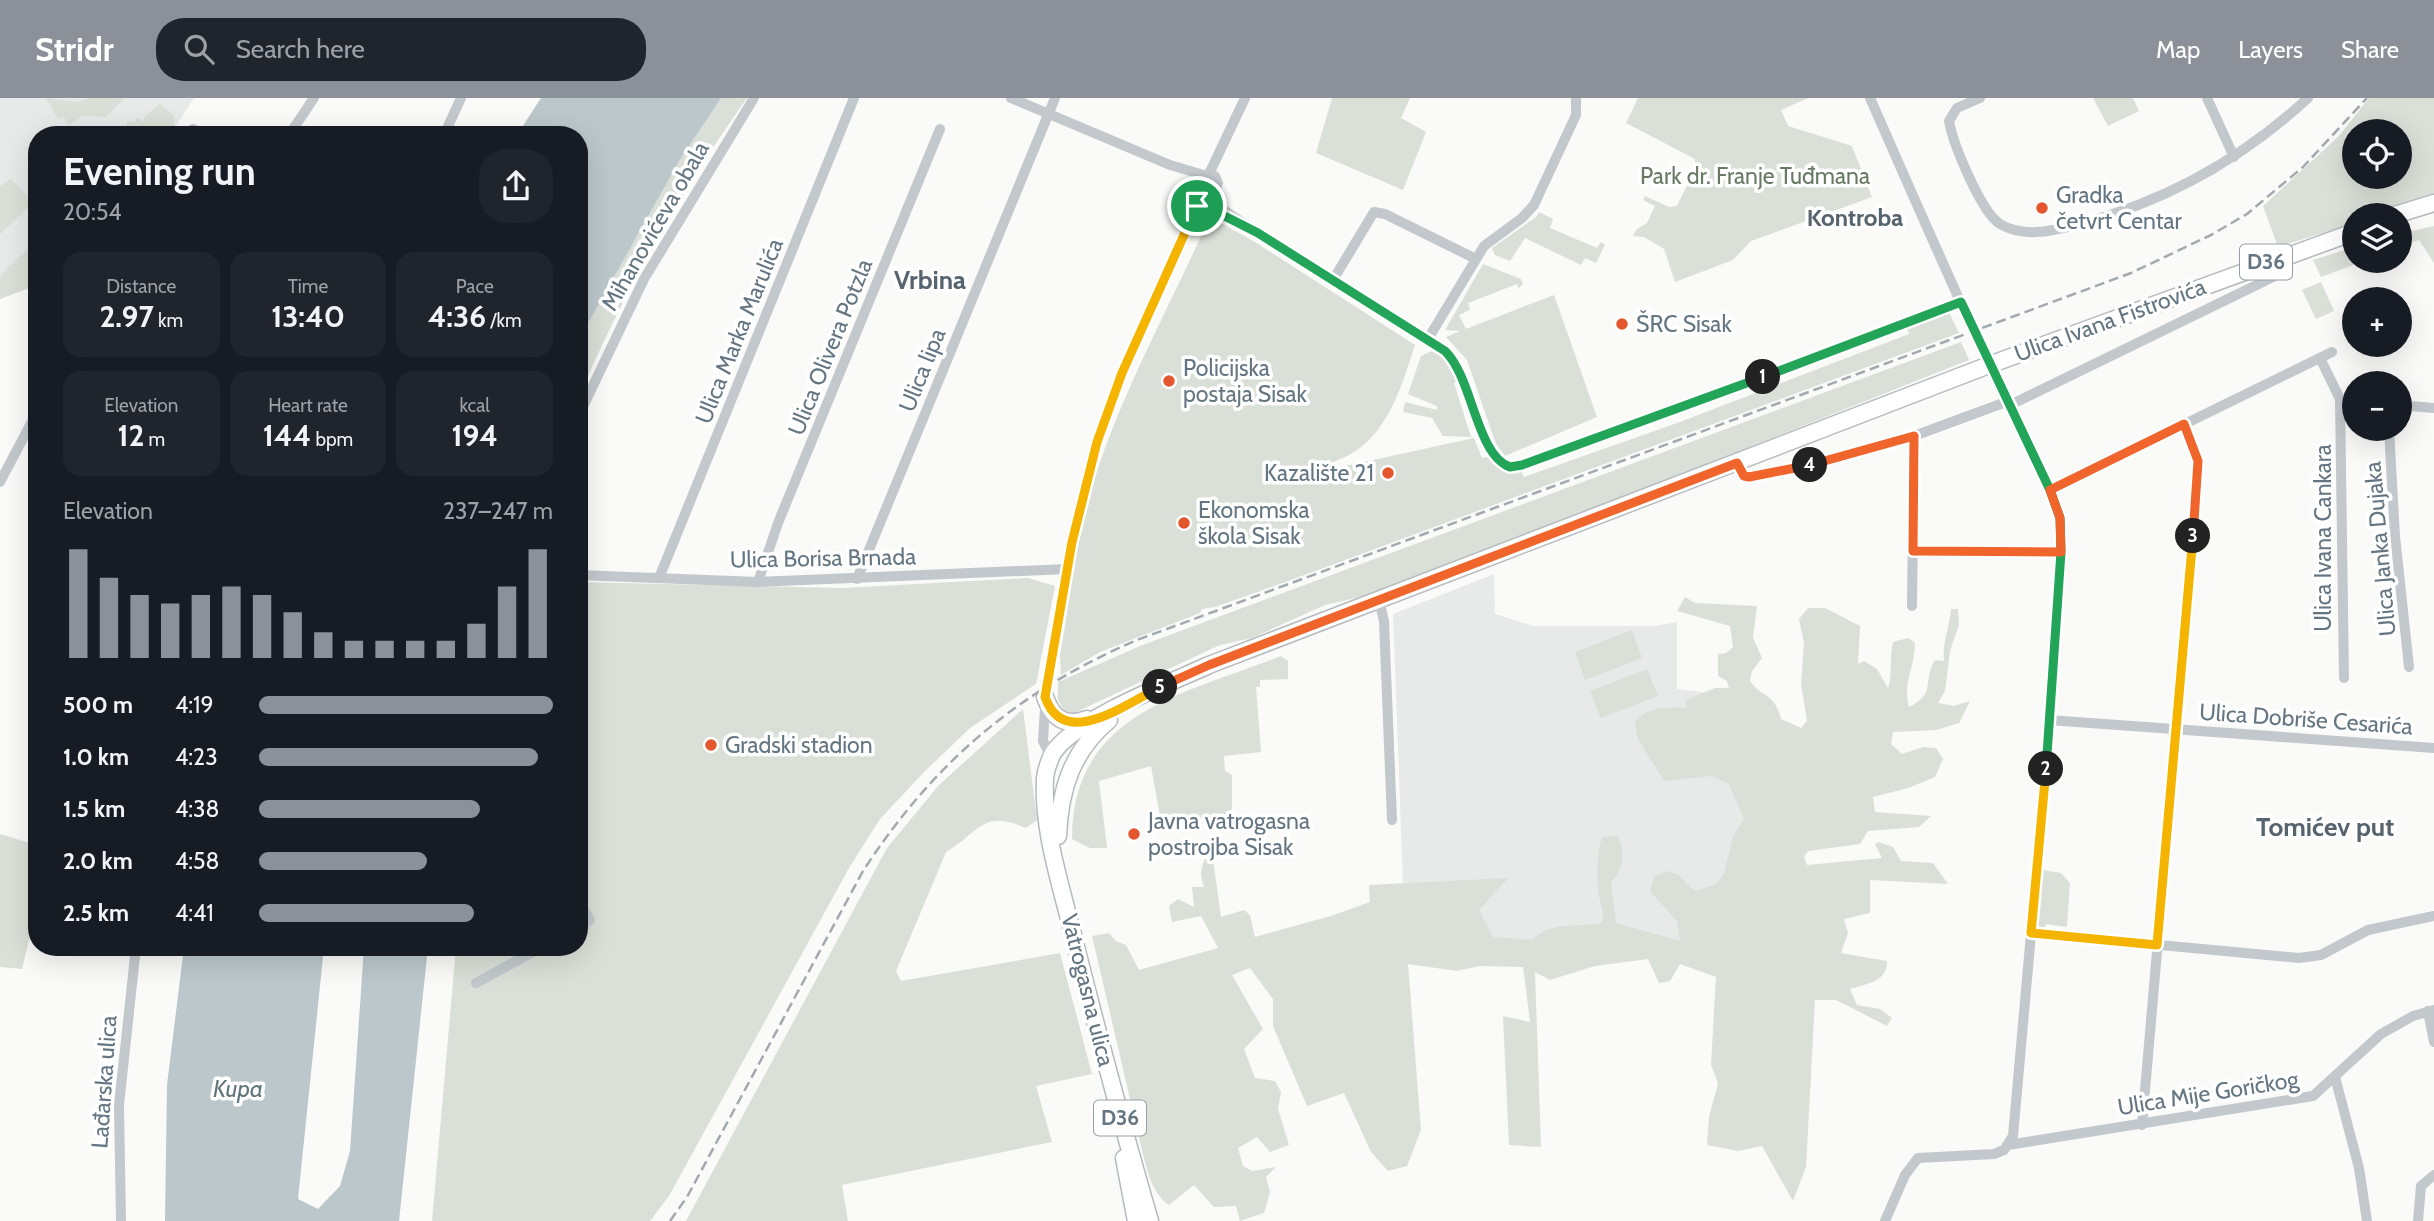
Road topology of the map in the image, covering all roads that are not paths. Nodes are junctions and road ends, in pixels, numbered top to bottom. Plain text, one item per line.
1 (314, 98) edge
2 (461, 98) edge
3 (754, 98) edge
4 (854, 98) edge
5 (1011, 98) edge
6 (1055, 98) edge
7 (1245, 98) edge
8 (1576, 98) edge
9 (1870, 98) edge
10 (1980, 98) edge
11 (2207, 98) edge
12 (2308, 98) edge
13 (1048, 113) junction
14 (295, 126) edge
15 (448, 126) edge
16 (940, 129) dead end
17 (1222, 148) junction
18 (2234, 157) junction
19 (1170, 165) junction
20 (1208, 175) junction
21 (1218, 181) junction
22 (1201, 187) junction
23 (1211, 197) junction
24 (2434, 203) edge
25 (1200, 204) junction
26 (2434, 209) edge
27 (2412, 210) edge
28 (2412, 215) edge
29 (1258, 233) junction
30 (2342, 236) edge
31 (1476, 258) junction
32 (2273, 277) dead end
33 (1333, 280) junction
34 (1961, 302) junction
35 (1428, 339) junction
36 (2332, 352) dead end
37 (2320, 358) junction
38 (1989, 365) junction
39 (588, 396) edge
40 (2340, 399) joint
41 (2007, 404) junction
42 (2412, 406) edge
43 (2434, 408) edge
44 (2184, 424) junction
45 (28, 429) edge
46 (1914, 436) junction
47 (2390, 441) edge
48 (1740, 470) junction
49 (0, 482) edge
50 (2050, 490) junction
51 (1913, 551) junction
52 (2061, 552) junction
53 (1068, 569) junction
54 (588, 575) edge
55 (659, 578) junction
56 (857, 579) junction
57 (758, 582) junction
58 (1379, 600) junction
59 (1912, 606) dead end
60 (2409, 667) dead end
61 (2344, 678) dead end
62 (1045, 697) junction
63 (1133, 700) junction
64 (1104, 716) junction
65 (2049, 720) junction
66 (2175, 729) junction
67 (2434, 748) edge
68 (1051, 757) junction
69 (1392, 820) dead end
70 (1058, 873) junction
71 (2434, 916) edge
72 (2031, 933) junction
73 (2157, 945) junction
74 (135, 956) edge
75 (526, 956) edge
76 (477, 983) dead end
77 (2431, 1010) edge
78 (2434, 1042) edge
79 (2335, 1077) junction
80 (2142, 1125) junction
81 (1125, 1135) junction
82 (2008, 1146) junction
83 (2434, 1175) edge
84 (121, 1221) edge
85 (1136, 1221) edge
86 (1150, 1221) edge
87 (1885, 1221) edge
88 (2367, 1221) edge
89 (2418, 1221) edge

1 - 14 street
2 - 15 street
3 - 39 street, Mihanovićeva obala
4 - 55 street, Ulica Marka Marulića
5 - 13 street
6 - 13 street, Ulica lipa
7 - 17 street
8 - 31 street
9 - 34 street
10 - 18 street
11 - 18 street
12 - 18 street
13 - 19 street
13 - 56 street, Ulica lipa
16 - 57 street, Ulica Olivera Potzla
17 - 20 street
17 - 21 street
19 - 20 street
19 - 22 street
20 - 21 street
20 - 22 street
21 - 23 street
22 - 25 street
23 - 25 street
23 - 29 street
24 - 27 main road
25 - 29 street
25 - 53 street
26 - 28 main road
29 - 33 street
30 - 38 main road, Ulica Ivana Fistrovića / D36
31 - 33 street
31 - 35 street
32 - 41 street, Ulica Ivana Fistrovića
33 - 35 street
34 - 35 street
34 - 38 street
36 - 37 street
37 - 40 street
37 - 44 street
38 - 41 street
38 - 48 main road, Ulica Ivana Fistrovića / D36
40 - 61 street, Ulica Ivana Cankara
41 - 46 street, Ulica Ivana Fistrovića
41 - 50 street
42 - 43 street
44 - 50 street
44 - 66 street
45 - 49 street
46 - 48 street, Ulica Ivana Fistrovića
46 - 51 street
47 - 60 street, Ulica Janka Dujaka
48 - 58 main road, Ulica Ivana Fistrovića / D36
50 - 52 street
51 - 52 street
51 - 59 street
52 - 65 street
53 - 56 street, Ulica Borisa Brnada
53 - 62 street
54 - 55 street, Ulica Borisa Brnada
55 - 57 street, Ulica Borisa Brnada
56 - 57 street, Ulica Borisa Brnada
58 - 63 main road, Ulica Ivana Fistrovića / D36
58 - 69 street
62 - 64 main road
62 - 68 street
63 - 64 main road, D36
63 - 70 main road, D36
64 - 68 main road, D36
65 - 66 street, Ulica Dobriše Cesarića
65 - 72 street
66 - 67 street, Ulica Dobriše Cesarića
66 - 73 street
68 - 70 main road, Vatrogasna ulica / D36
70 - 81 main road, Vatrogasna ulica / D36
71 - 73 street
72 - 73 street
72 - 82 street
73 - 80 street
74 - 84 street, Lađarska ulica
75 - 76 street
77 - 78 street, Ulica Mije Goričkog
77 - 79 street, Ulica Mije Goričkog
79 - 80 street, Ulica Mije Goričkog
79 - 88 street
80 - 82 street, Ulica Mije Goričkog
81 - 85 main road
81 - 86 main road, Vatrogasna ulica / D36
82 - 87 street, Ulica Mije Goričkog
83 - 89 street

